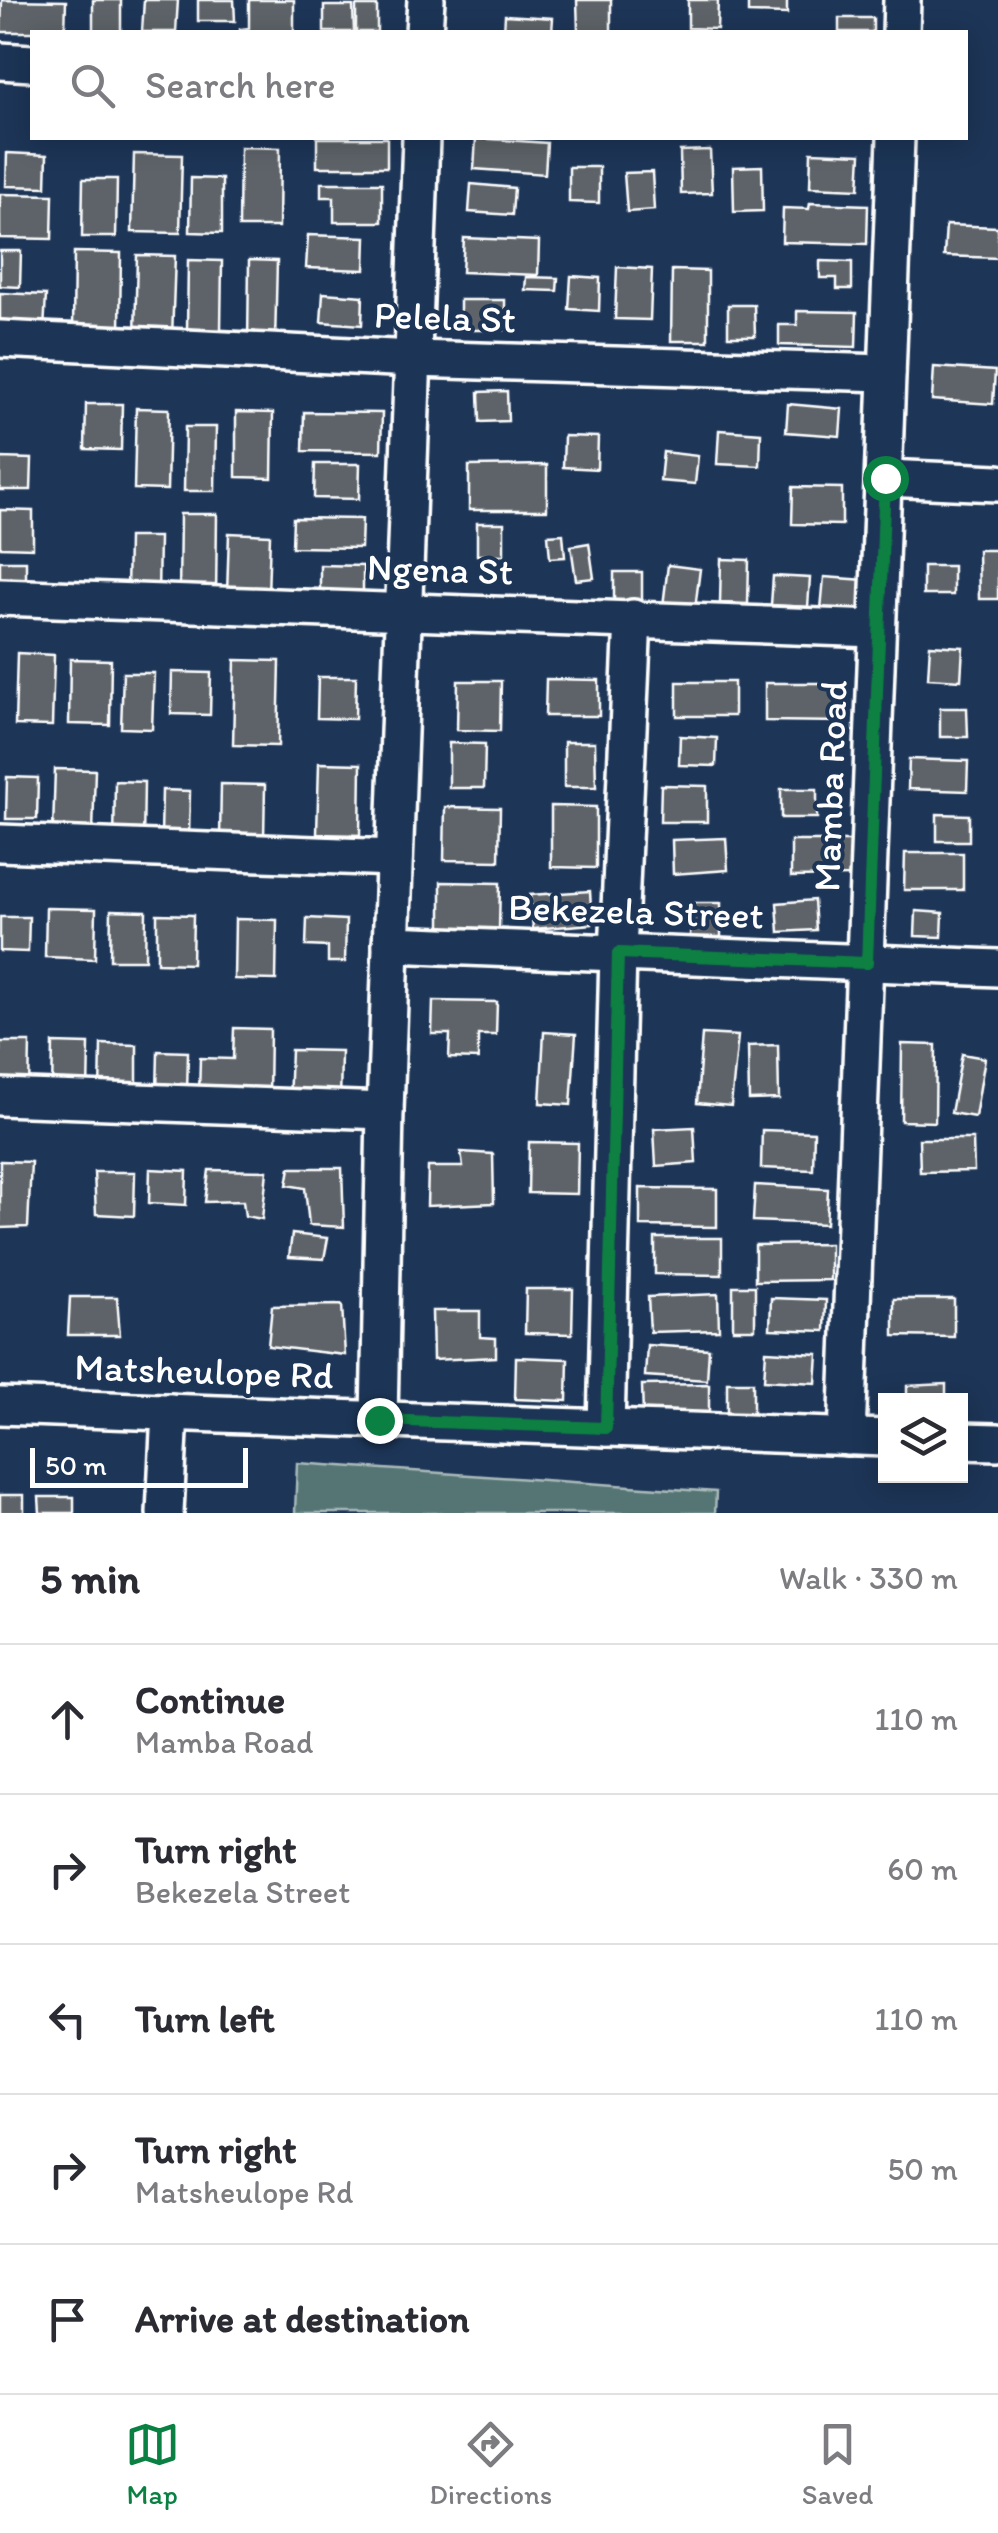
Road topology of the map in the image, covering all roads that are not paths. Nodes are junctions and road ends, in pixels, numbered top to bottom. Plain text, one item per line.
1 (426, 0) edge
2 (902, 0) edge
3 (424, 30) edge
4 (901, 30) edge
5 (0, 61) edge
6 (30, 63) edge
7 (420, 140) edge
8 (896, 140) edge
9 (0, 339) edge
10 (414, 359) junction
11 (887, 373) junction
12 (885, 478) junction
13 (998, 483) edge
14 (0, 596) edge
15 (404, 611) junction
16 (634, 618) junction
17 (877, 628) junction
18 (0, 843) edge
19 (394, 858) junction
20 (391, 944) junction
21 (618, 953) junction
22 (867, 963) junction
23 (998, 968) edge
24 (0, 1097) edge
25 (385, 1111) junction
26 (0, 1406) edge
27 (170, 1412) junction
28 (379, 1420) junction
29 (606, 1428) junction
30 (848, 1437) junction
31 (878, 1438) edge
32 (968, 1441) edge
33 (998, 1442) edge
34 (164, 1513) edge

1 - 3 street
2 - 4 street
5 - 6 street
7 - 10 street
8 - 11 street, Mamba Road
9 - 10 street, Pelela St
10 - 11 street, Pelela St
10 - 15 street
11 - 12 street, Mamba Road
12 - 13 street
12 - 17 street, Mamba Road
14 - 15 street, Ngena St
15 - 16 street, Ngena St
15 - 19 street
16 - 17 street, Ngena St
16 - 21 street
17 - 22 street, Mamba Road
18 - 19 street
19 - 20 street
20 - 21 street, Bekezela Street
20 - 25 street
21 - 22 street, Bekezela Street
21 - 29 street
22 - 23 street, Bekezela Street
22 - 30 street, Mamba Road
24 - 25 street
25 - 28 street
26 - 27 street, Matsheulope Rd
27 - 28 street, Matsheulope Rd
27 - 34 street
28 - 29 street, Matsheulope Rd
29 - 30 street, Matsheulope Rd
30 - 31 street, Matsheulope Rd
32 - 33 street

